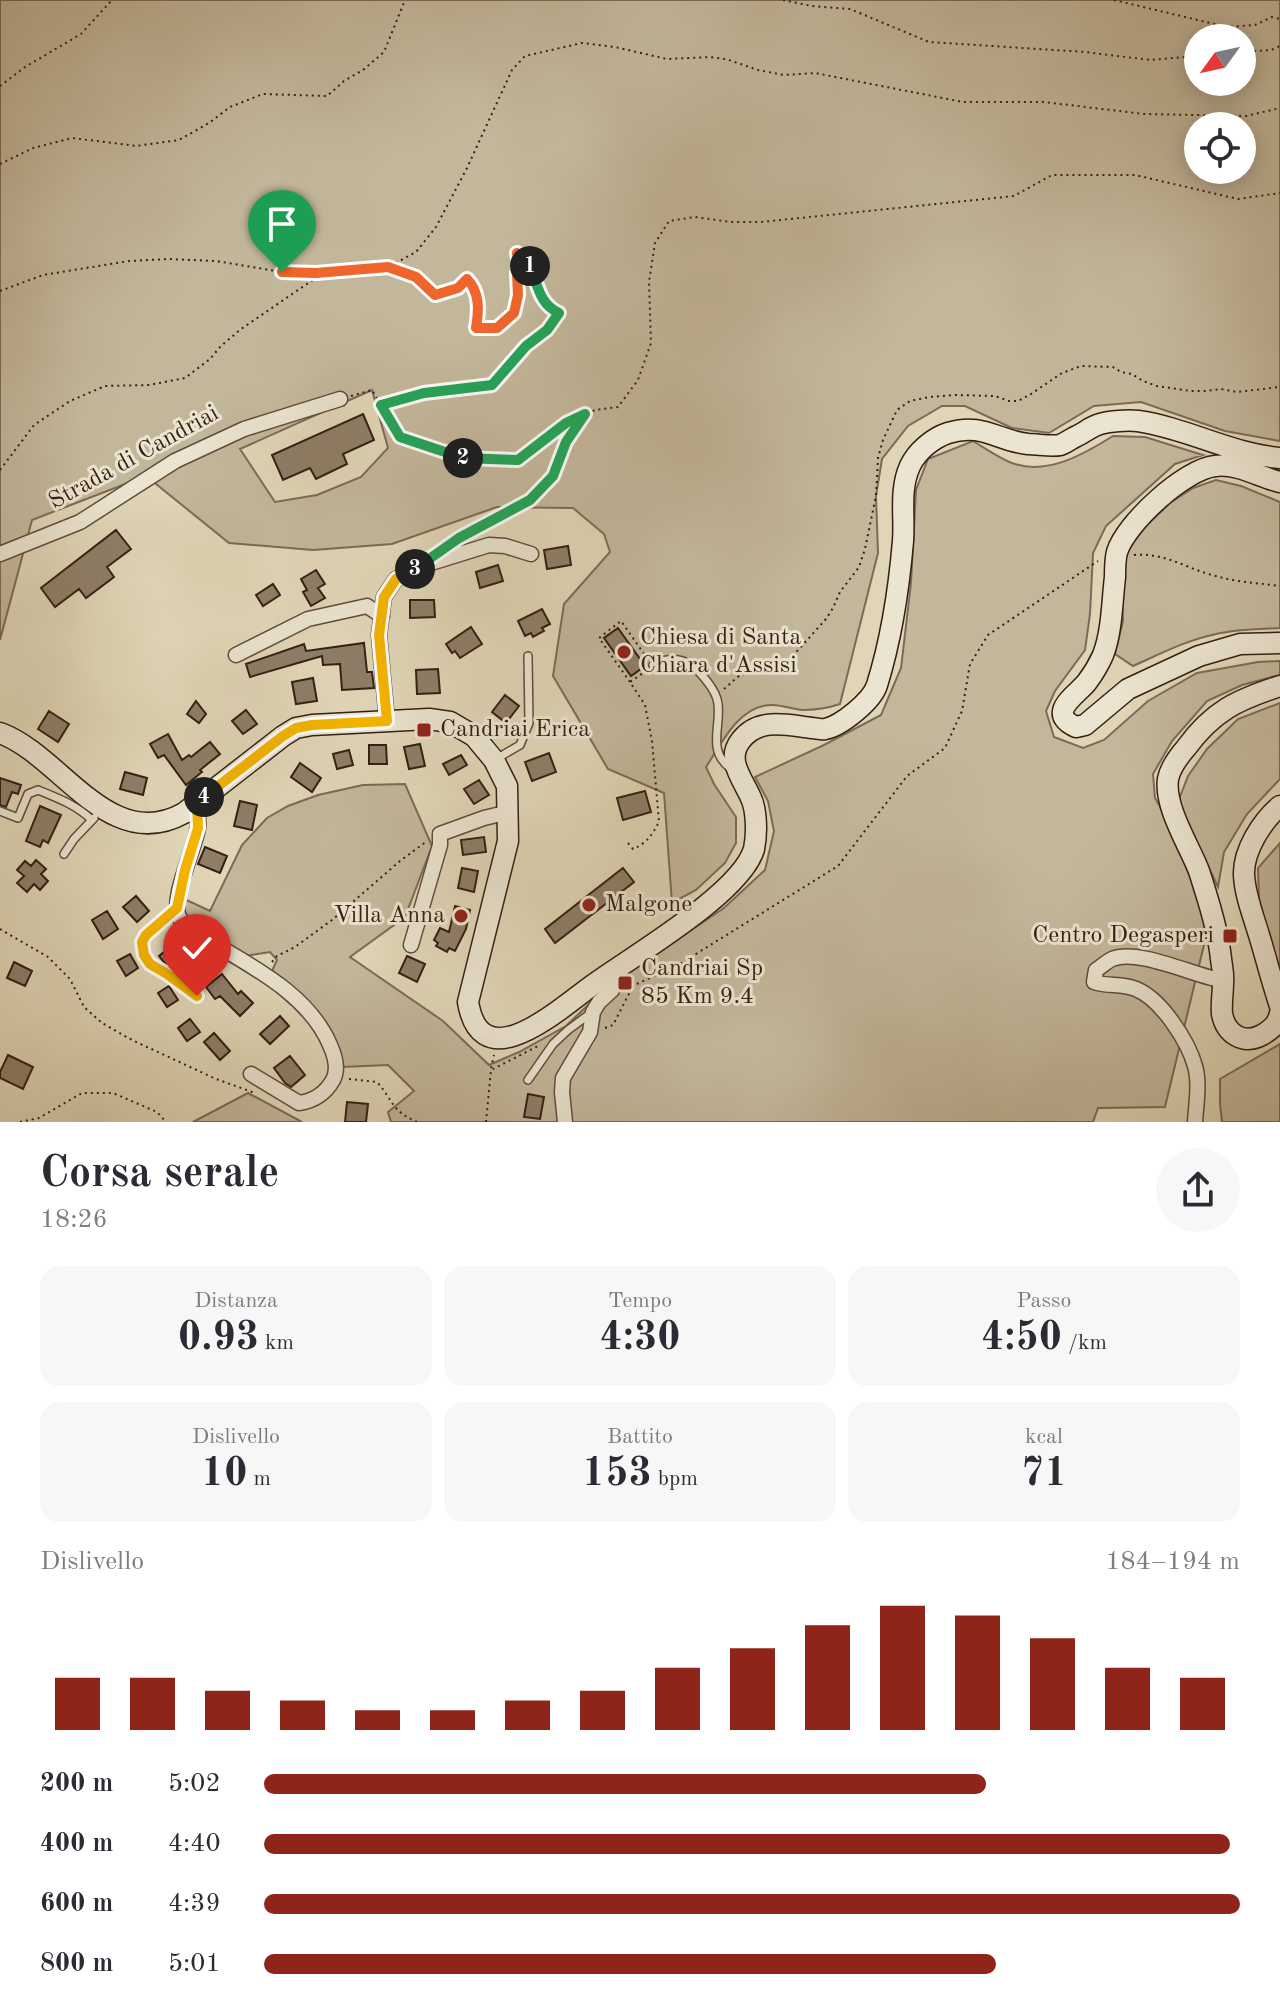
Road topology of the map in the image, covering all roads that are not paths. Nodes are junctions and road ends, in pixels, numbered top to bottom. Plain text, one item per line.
1 (340, 399) road end
2 (1280, 458) edge
3 (1280, 482) edge
4 (0, 554) edge
5 (531, 554) dead end
6 (382, 616) junction
7 (1280, 643) edge
8 (236, 655) dead end
9 (528, 656) dead end
10 (653, 665) road end
11 (1280, 686) edge
12 (387, 721) junction
13 (0, 733) edge
14 (494, 760) junction
15 (738, 775) junction
16 (197, 804) junction
17 (1280, 806) edge
18 (0, 811) edge
19 (509, 812) junction
20 (100, 816) junction
21 (64, 854) dead end
22 (177, 908) junction
23 (411, 945) dead end
24 (619, 966) junction
25 (1224, 981) junction
26 (197, 996) dead end
27 (1280, 1006) edge
28 (593, 1012) junction
29 (1280, 1013) edge
30 (251, 1074) dead end
31 (528, 1080) dead end
32 (565, 1122) edge
33 (1195, 1122) edge

1 - 4 street, Strada di Candriai
2 - 15 main road
3 - 7 main road
5 - 6 street
6 - 8 street
6 - 12 street
9 - 14 lane
10 - 15 lane
11 - 25 main road
12 - 14 main road
12 - 16 main road
13 - 20 main road
14 - 19 main road
15 - 24 main road
16 - 20 main road
16 - 22 street
17 - 27 main road
18 - 20 lane
19 - 23 street
19 - 24 main road
20 - 21 lane
22 - 26 lane
22 - 30 street
24 - 28 street
25 - 29 main road
25 - 33 street
28 - 31 lane
28 - 32 street

